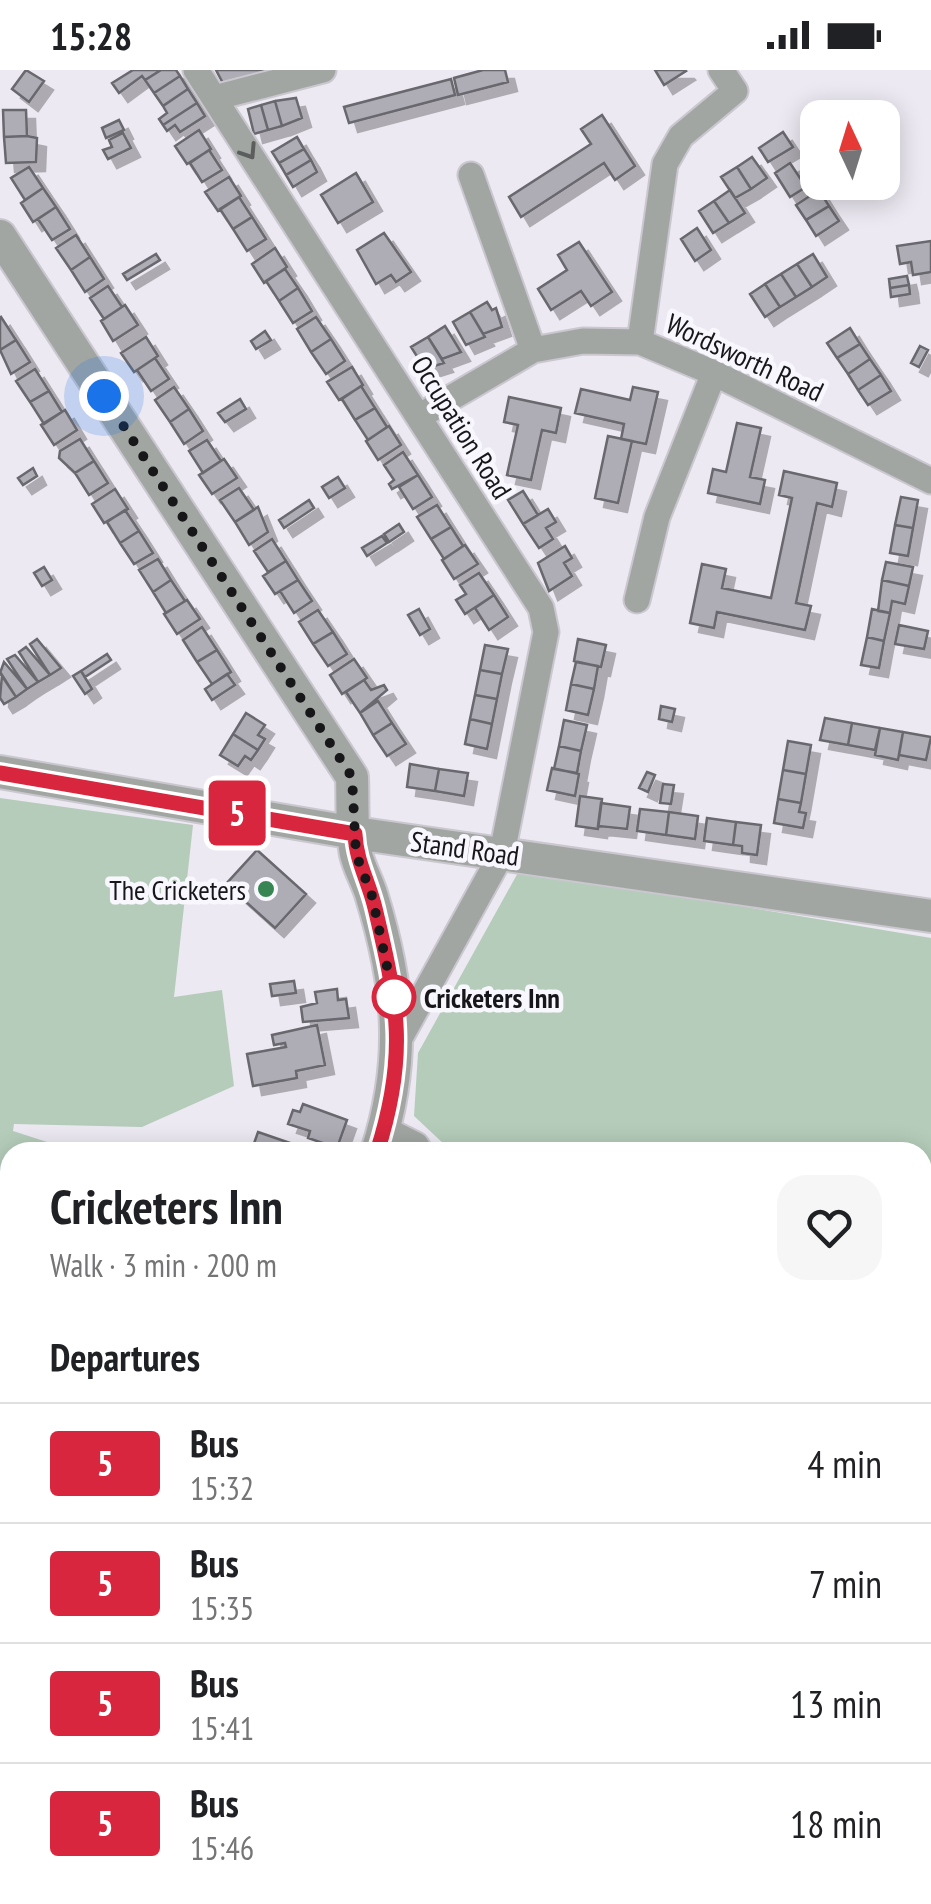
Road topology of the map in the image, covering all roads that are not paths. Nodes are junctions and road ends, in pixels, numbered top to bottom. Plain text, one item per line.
1 (196, 70) edge
2 (323, 70) edge
3 (721, 70) edge
4 (214, 98) junction
5 (470, 176) dead end
6 (0, 236) edge
7 (640, 342) junction
8 (533, 350) junction
9 (714, 372) junction
10 (420, 416) junction
11 (931, 481) edge
12 (637, 600) dead end
13 (0, 772) edge
14 (355, 834) junction
15 (502, 853) junction
16 (931, 916) edge
17 (400, 1038) junction
18 (381, 1141) edge

1 - 4 street, Occupation Road
2 - 4 street
3 - 7 street
4 -> 10 street, Occupation Road
5 - 8 street
6 - 14 street
7 - 8 street, Wordsworth Road
7 - 9 street, Wordsworth Road
8 - 10 street, Wordsworth Road
9 - 11 street, Wordsworth Road
9 - 12 street
10 - 15 street, Occupation Road
13 - 14 street, Stand Road
14 - 15 street, Stand Road
14 - 17 street
15 - 16 street, Stand Road
15 - 17 street, Occupation Road
17 - 18 street

